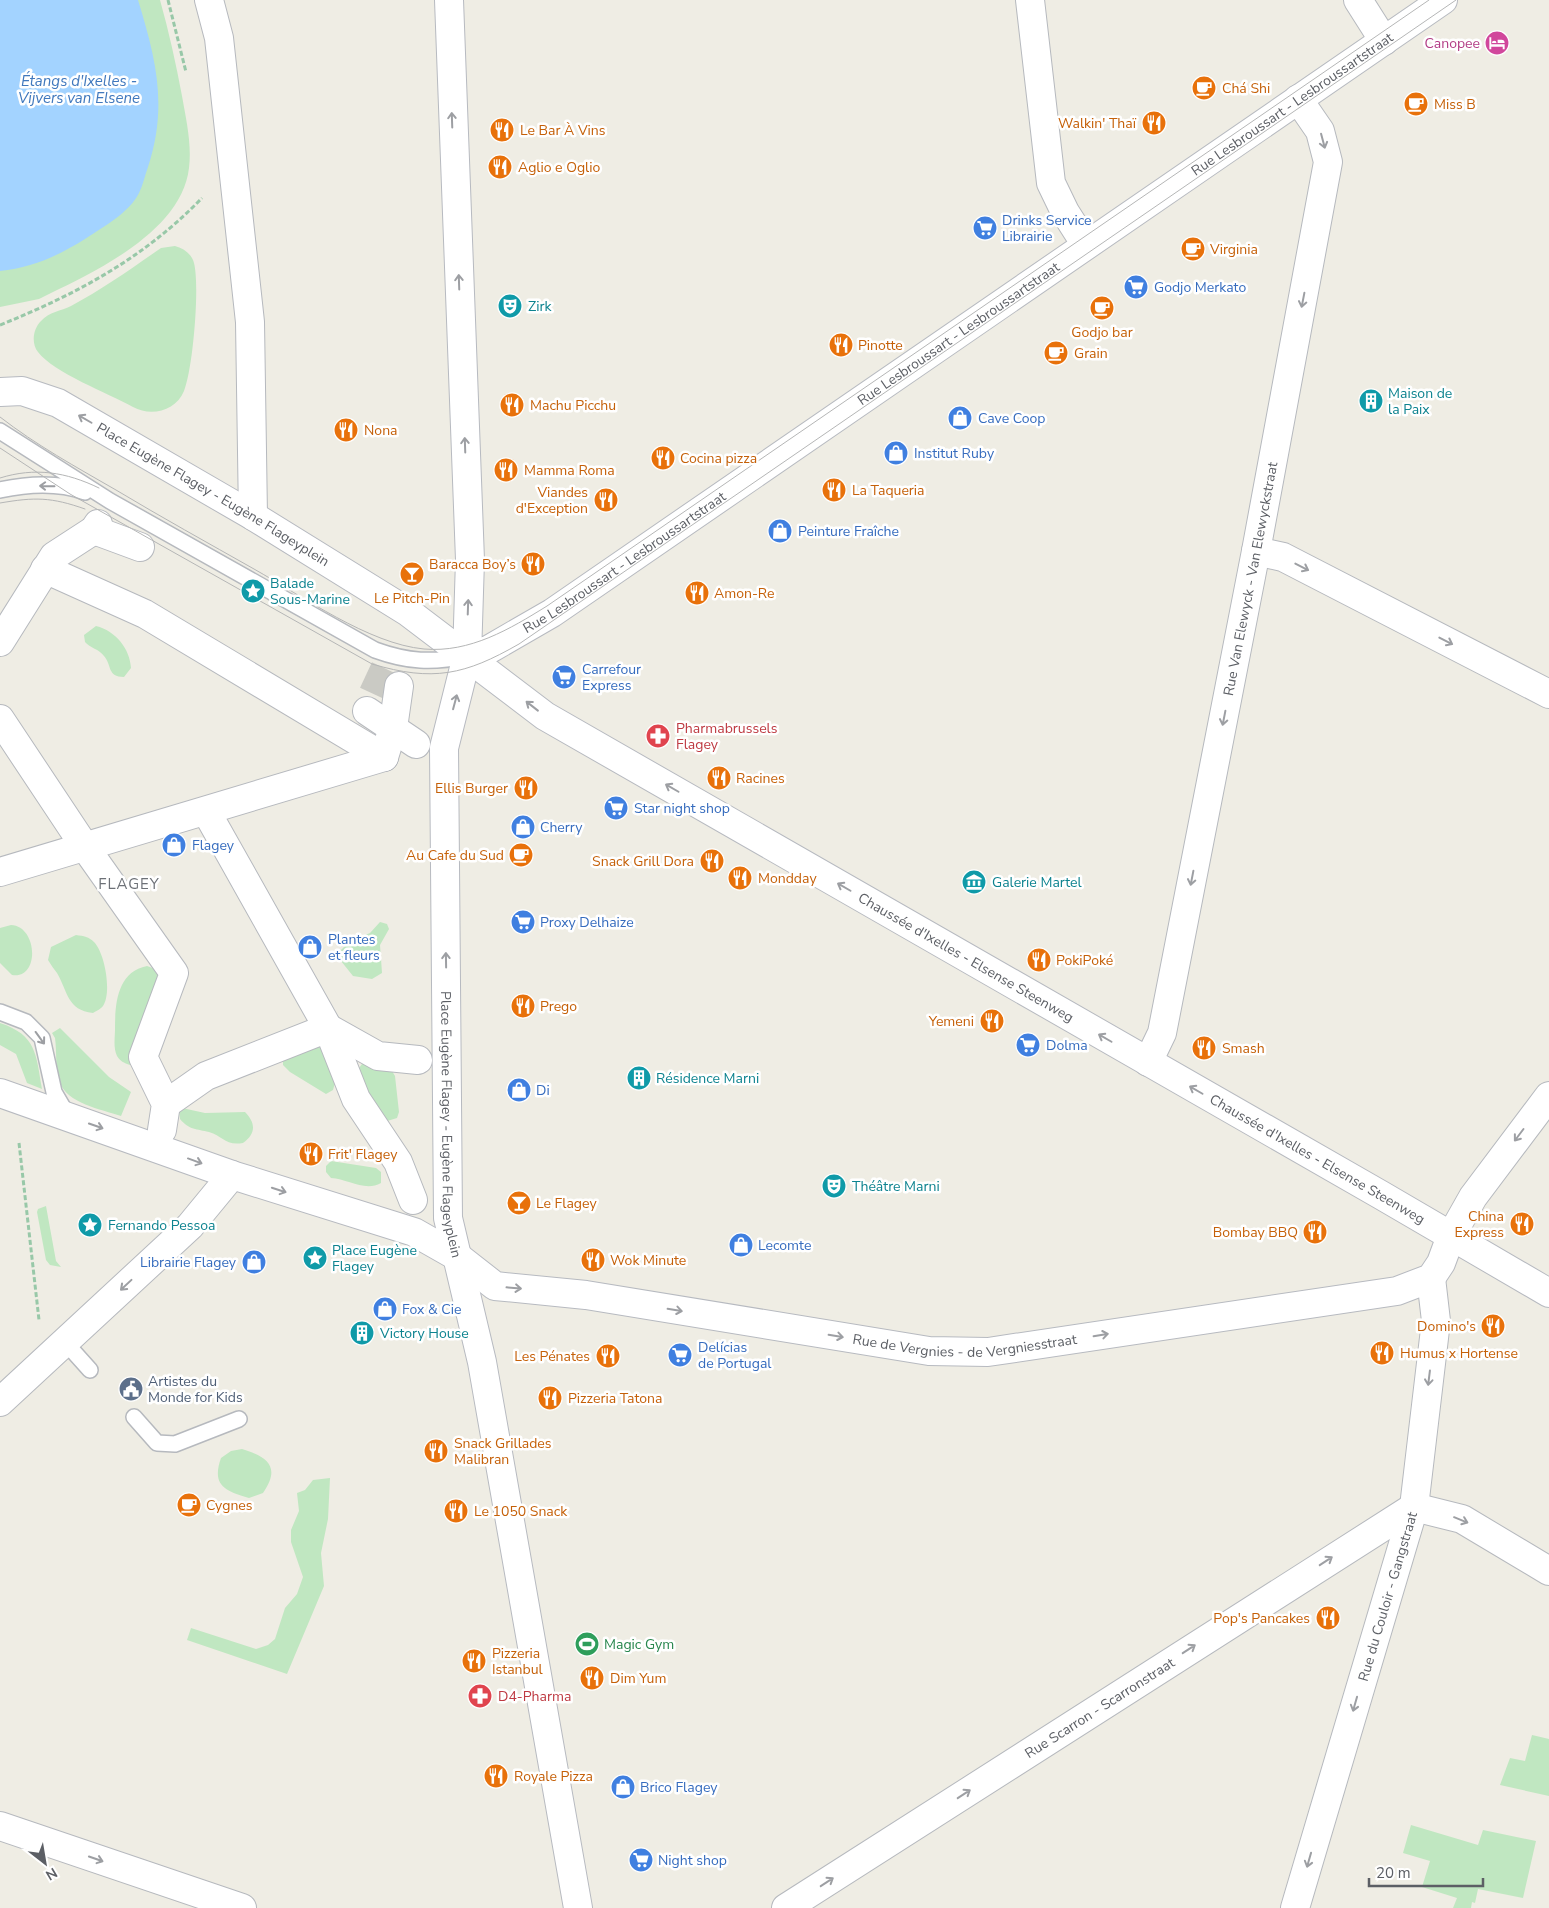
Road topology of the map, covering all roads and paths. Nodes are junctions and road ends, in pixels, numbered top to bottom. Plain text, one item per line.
1 (209, 0) edge
2 (449, 0) edge
3 (1030, 0) edge
4 (1358, 0) edge
5 (1443, 0) edge
6 (1384, 41) junction
7 (1298, 99) junction
8 (234, 164) junction
9 (1086, 245) junction
10 (0, 325) edge
11 (0, 392) edge
12 (0, 431) edge
13 (0, 490) edge
14 (253, 516) junction
15 (101, 518) junction
16 (140, 547) dead end
17 (1256, 551) junction
18 (45, 569) junction
19 (0, 642) edge
20 (467, 656) junction
21 (399, 686) dead end
22 (1549, 694) edge
23 (367, 711) dead end
24 (0, 719) edge
25 (393, 728) junction
26 (416, 744) dead end
27 (384, 757) junction
28 (206, 810) junction
29 (85, 847) junction
30 (0, 872) edge
31 (0, 1012) edge
32 (328, 1028) junction
33 (418, 1060) dead end
34 (1148, 1062) junction
35 (0, 1093) edge
36 (1549, 1096) edge
37 (68, 1116) junction
38 (20, 1143) dead end
39 (232, 1175) junction
40 (413, 1200) dead end
41 (1451, 1236) junction
42 (458, 1257) junction
43 (1431, 1278) junction
44 (1549, 1293) edge
45 (39, 1320) dead end
46 (64, 1341) junction
47 (90, 1370) dead end
48 (0, 1402) edge
49 (134, 1417) dead end
50 (239, 1419) dead end
51 (1414, 1507) junction
52 (1549, 1571) edge
53 (0, 1826) edge
54 (242, 1908) edge
55 (578, 1908) edge
56 (786, 1908) edge
57 (1295, 1908) edge

1 - 8 street
20 -> 2 street
3 - 9 street
4 - 6 street
5 - 6 street, Rue Lesbroussart - Lesbroussartstraat
6 - 7 street, Rue Lesbroussart - Lesbroussartstraat
7 - 9 street, Rue Lesbroussart - Lesbroussartstraat
7 -> 17 street, Rue Van Elewyck - Van Elewyckstraat
8 - 10 path
8 - 14 street
9 - 20 street, Rue Lesbroussart - Lesbroussartstraat
14 -> 11 street, Place Eugène Flagey - Eugène Flageyplein
12 - 15 lane
15 -> 13 lane
14 - 20 street, Place Eugène Flagey - Eugène Flageyplein
15 - 16 street
15 - 18 street
15 - 20 lane
17 -> 22 street
17 -> 34 street, Rue Van Elewyck - Van Elewyckstraat
18 - 19 street
18 - 27 street
34 -> 20 street, Chaussée d'Ixelles - Elsense Steenweg
42 -> 20 street, Place Eugène Flagey - Eugène Flageyplein
21 - 25 street
23 - 25 street
24 - 29 street
25 - 26 street
25 - 27 street
27 - 28 street
28 - 29 street
28 - 32 street
29 - 30 street
29 - 32 street
31 -> 37 lane
32 - 33 street
32 - 40 street
41 -> 34 street, Chaussée d'Ixelles - Elsense Steenweg
35 - 37 street, Place Eugène Flagey - Eugène Flageyplein
36 -> 41 street
37 -> 39 street, Place Eugène Flagey - Eugène Flageyplein
38 - 45 path
39 -> 42 street, Place Eugène Flagey - Eugène Flageyplein
39 -> 46 street
41 - 43 street
41 - 44 street, Chaussée d'Ixelles - Elsense Steenweg
42 -> 43 street, Rue de Vergnies - de Vergniesstraat
42 - 55 street
43 -> 51 street, Rue du Couloir - Gangstraat
46 - 47 lane
46 - 48 street
49 - 50 lane
51 -> 52 street
56 -> 51 street, Rue Scarron - Scarronstraat
51 -> 57 street, Rue du Couloir - Gangstraat
53 -> 54 street

